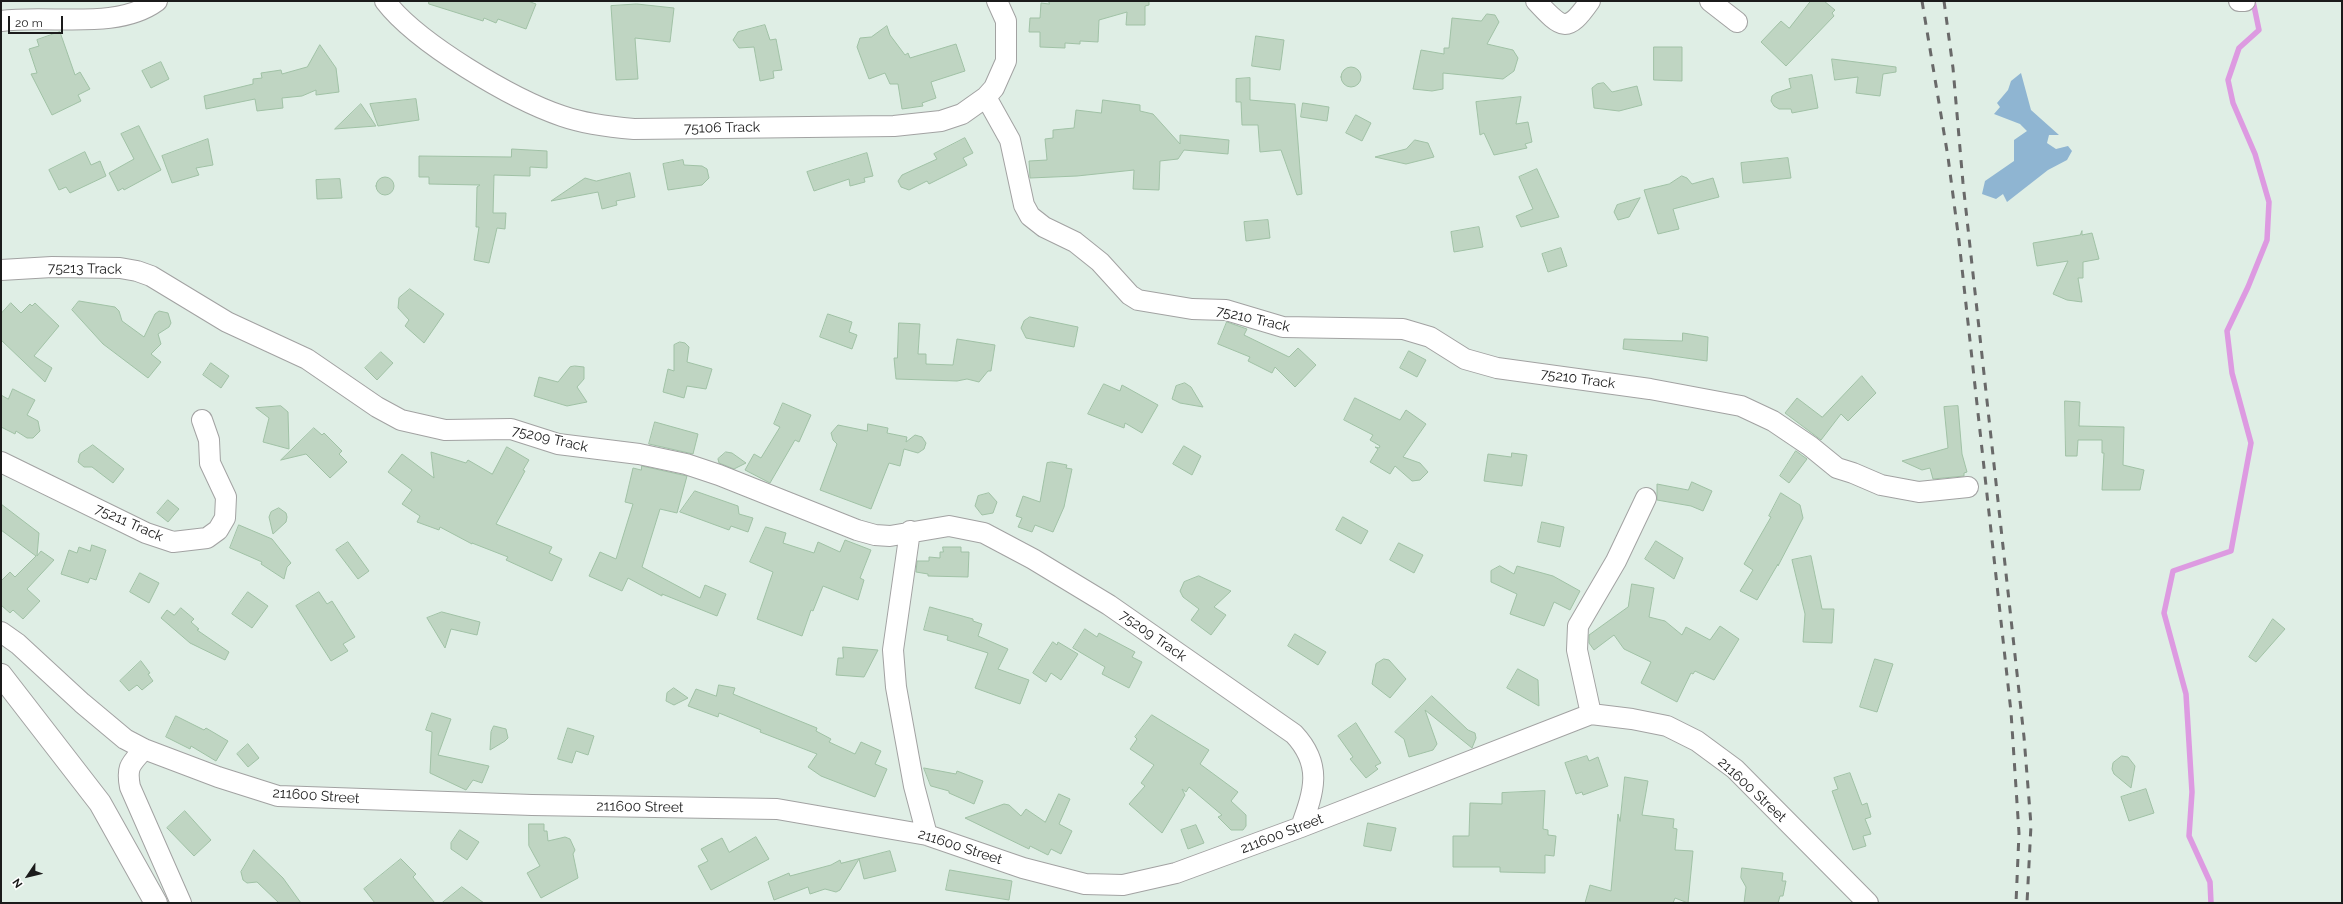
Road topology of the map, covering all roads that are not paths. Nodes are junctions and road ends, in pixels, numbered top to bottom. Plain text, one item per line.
1 (157, 1) edge
2 (385, 1) edge
3 (997, 1) edge
4 (1536, 1) edge
5 (1590, 1) edge
6 (1710, 1) edge
7 (2239, 1) edge
8 (2245, 1) edge
9 (1, 21) edge
10 (1737, 22) dead end
11 (986, 97) junction
12 (1, 270) edge
13 (227, 322) joint
14 (202, 420) dead end
15 (1, 462) edge
16 (1968, 487) dead end
17 (1646, 498) dead end
18 (910, 531) junction
19 (1, 632) edge
20 (1, 675) edge
21 (1591, 714) junction
22 (144, 748) junction
23 (1301, 827) junction
24 (927, 835) junction
25 (156, 903) edge
26 (182, 903) edge
27 (1868, 903) edge

1 - 9 street
2 - 11 street, 75106 Track
3 - 11 street, 75106 Track
4 - 5 street
6 - 10 street
7 - 8 street
11 - 16 street, 75210 Track
12 - 13 street, 75213 Track
13 - 18 street, 75209 Track
14 - 15 street, 75211 Track
17 - 21 street
18 - 23 street, 75209 Track
18 - 24 street
19 - 22 street, 211600 Street
20 - 25 street
21 - 23 street, 211600 Street
21 - 27 street, 211600 Street
22 - 24 street, 211600 Street
22 - 26 street
23 - 24 street, 211600 Street

